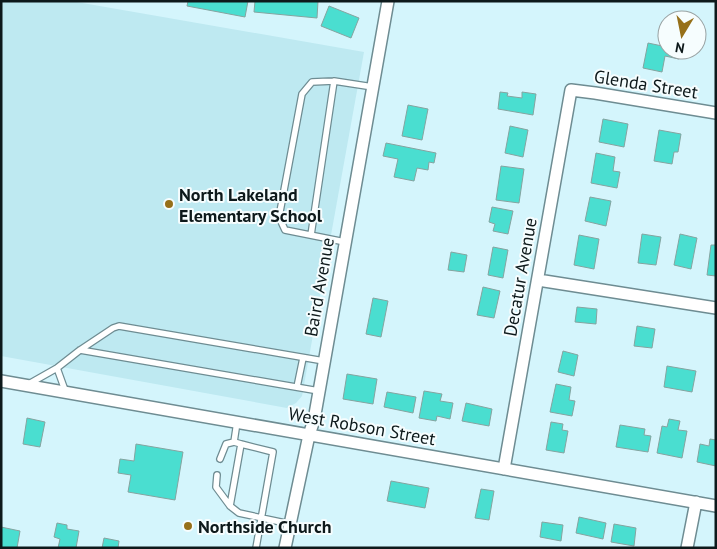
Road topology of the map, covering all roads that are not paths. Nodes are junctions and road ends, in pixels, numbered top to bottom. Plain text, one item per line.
1 (386, 2) edge
2 (334, 81) junction
3 (373, 88) junction
4 (570, 90) joint
5 (716, 113) edge
6 (311, 235) junction
7 (345, 242) junction
8 (538, 280) junction
9 (716, 308) edge
10 (80, 350) junction
11 (303, 358) junction
12 (324, 361) junction
13 (57, 368) junction
14 (1, 381) edge
15 (25, 386) junction
16 (297, 387) junction
17 (319, 391) junction
18 (66, 393) junction
19 (237, 422) junction
20 (309, 435) junction
21 (234, 442) junction
22 (241, 444) junction
23 (220, 459) dead end
24 (504, 469) junction
25 (217, 475) dead end
26 (696, 502) junction
27 (230, 506) junction
28 (716, 506) edge
29 (261, 518) junction
30 (290, 524) junction
31 (256, 548) edge
32 (285, 548) edge
33 (687, 548) edge

1 - 3 street, Baird Avenue
2 - 3 lane
2 - 6 lane
2 - 6 lane
3 - 7 street, Baird Avenue
4 - 5 street, Glenda Street
4 - 8 street, Decatur Avenue
6 - 7 lane
7 - 12 street, Baird Avenue
8 - 9 street
8 - 24 street, Decatur Avenue
10 - 11 lane
10 - 13 lane
10 - 16 lane
11 - 12 lane
11 - 16 lane
12 - 17 street, Baird Avenue
13 - 15 lane
13 - 18 lane
14 - 15 street, West Robson Street
15 - 18 street, West Robson Street
16 - 17 lane
17 - 20 street, Baird Avenue
18 - 19 street, West Robson Street
19 - 20 street, West Robson Street
19 - 21 lane
20 - 24 street, West Robson Street
20 - 30 street, Baird Avenue
21 - 22 lane
21 - 23 lane
22 - 27 lane
22 - 29 lane
24 - 26 street, West Robson Street
25 - 27 lane
26 - 28 street, West Robson Street
26 - 33 street
27 - 29 lane
29 - 30 lane
29 - 31 lane
30 - 32 street, Baird Avenue

